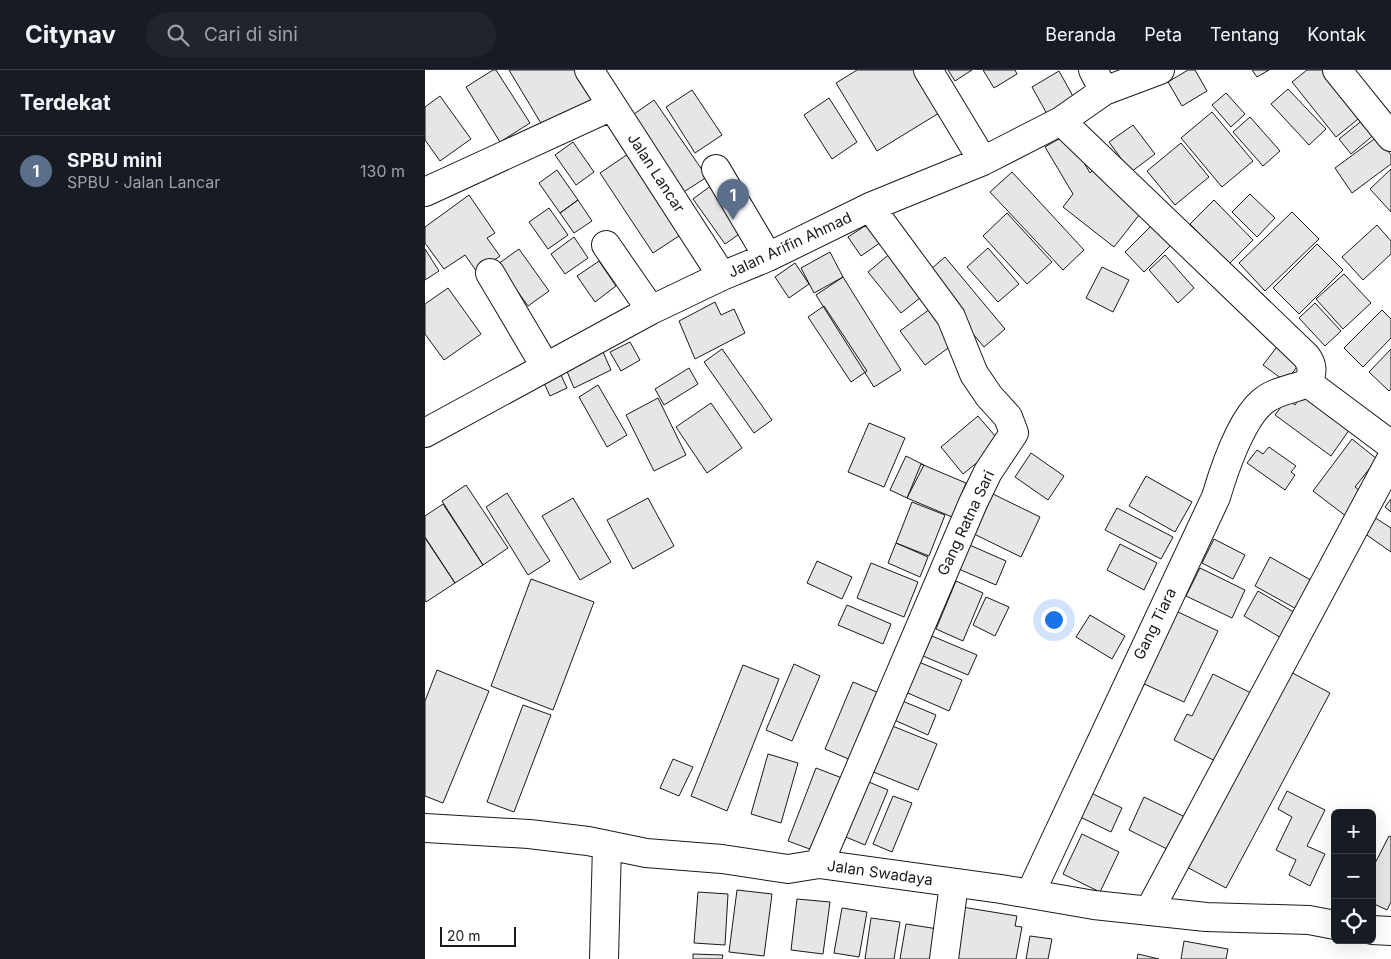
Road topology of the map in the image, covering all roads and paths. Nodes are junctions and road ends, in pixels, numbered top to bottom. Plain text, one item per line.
1 (589, 70) edge
2 (928, 70) edge
3 (1158, 70) edge
4 (1337, 70) edge
5 (1099, 80) edge
6 (613, 106) junction
7 (1061, 121) junction
8 (1391, 137) edge
9 (983, 160) junction
10 (716, 169) dead end
11 (425, 192) edge
12 (870, 207) junction
13 (606, 245) dead end
14 (768, 258) junction
15 (490, 273) dead end
16 (722, 276) junction
17 (651, 310) junction
18 (545, 366) junction
19 (1308, 383) junction
20 (425, 433) edge
21 (1391, 445) edge
22 (1391, 458) edge
23 (425, 828) edge
24 (607, 845) junction
25 (819, 864) junction
26 (954, 884) junction
27 (1030, 894) junction
28 (1149, 911) junction
29 (1331, 924) edge
30 (604, 959) edge
31 (944, 959) edge

1 - 6 street, Jalan Lancar
2 - 9 street
3 - 5 street, Jalan Arifin Ahmad
4 - 8 street
5 - 7 street, Jalan Arifin Ahmad
6 - 11 street
6 - 16 street, Jalan Lancar
7 - 9 street, Jalan Arifin Ahmad
7 - 19 street
9 - 12 street, Jalan Arifin Ahmad
10 - 14 street
12 - 14 street, Jalan Arifin Ahmad
12 - 25 street, Gang Ratna Sari
13 - 17 street
14 - 16 street, Jalan Arifin Ahmad
15 - 18 street
16 - 17 street, Jalan Arifin Ahmad
17 - 18 street, Jalan Arifin Ahmad
18 - 20 street, Jalan Arifin Ahmad
19 - 21 street
19 - 27 street, Gang Tiara
22 - 28 street
23 - 24 street, Jalan Swadaya
24 - 25 street, Jalan Swadaya
24 - 30 street
25 - 26 street, Jalan Swadaya
26 - 27 street, Jalan Swadaya
26 - 31 street
27 - 28 street, Jalan Swadaya
28 - 29 street, Jalan Swadaya

